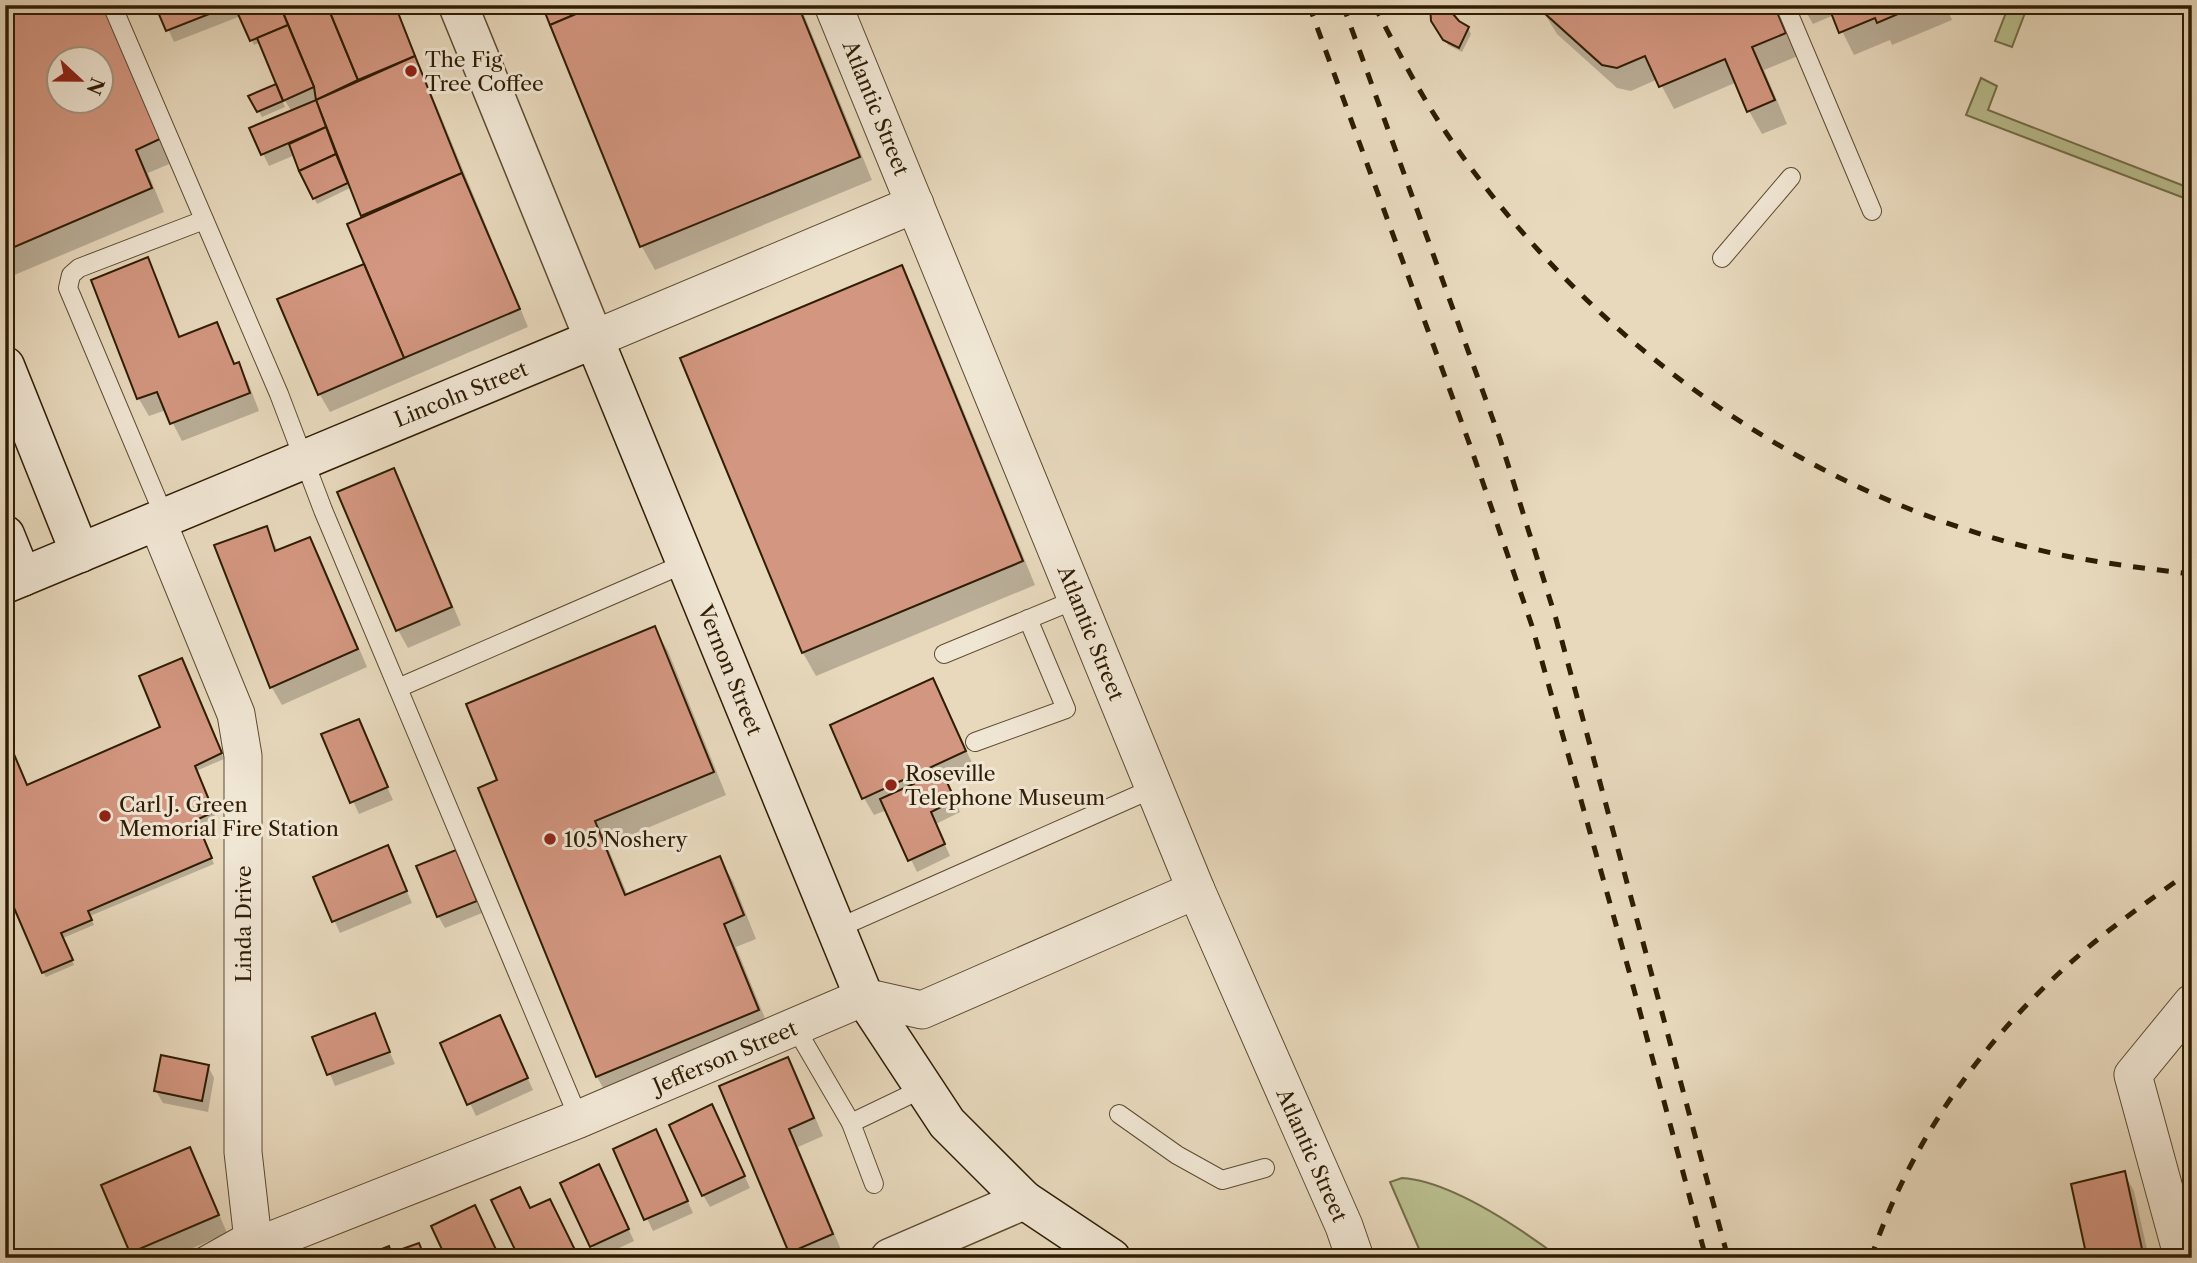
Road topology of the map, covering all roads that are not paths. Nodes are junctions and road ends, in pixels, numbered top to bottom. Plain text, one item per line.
1 (113, 5) edge
2 (458, 5) edge
3 (833, 5) edge
4 (1785, 5) edge
5 (1791, 177) dead end
6 (915, 204) junction
7 (1872, 211) dead end
8 (204, 220) junction
9 (1722, 258) dead end
10 (594, 339) junction
11 (5, 366) edge
12 (304, 459) junction
13 (161, 519) junction
14 (5, 535) edge
15 (80, 553) junction
16 (686, 562) junction
17 (13, 580) edge
18 (1077, 599) junction
19 (1028, 619) junction
20 (944, 654) dead end
21 (398, 688) junction
22 (975, 742) dead end
23 (1154, 788) junction
24 (1196, 890) junction
25 (836, 929) junction
26 (864, 997) junction
27 (2192, 1003) edge
28 (795, 1027) junction
29 (924, 1088) junction
30 (1119, 1114) dead end
31 (579, 1119) junction
32 (851, 1123) junction
33 (1265, 1168) dead end
34 (874, 1184) dead end
35 (1024, 1200) junction
36 (252, 1245) edge
37 (200, 1258) edge
38 (890, 1258) edge
39 (1111, 1258) edge
40 (1355, 1258) edge
41 (2183, 1258) edge

1 - 8 lane
2 - 10 main road, Vernon Street
3 - 6 street, Atlantic Street
4 - 7 lane
5 - 9 lane
6 - 10 street, Lincoln Street
6 - 18 street, Atlantic Street
8 - 12 lane
8 - 13 lane
10 - 12 main road, Lincoln Street
10 - 16 main road, Vernon Street
11 - 15 main road
12 - 13 main road, Lincoln Street
12 - 21 lane
13 - 15 main road, Lincoln Street
13 - 36 street, Linda Drive
14 - 17 main road
15 - 17 main road, Lincoln Street
16 - 21 lane
16 - 25 main road, Vernon Street
18 - 19 lane
18 - 23 street, Atlantic Street
19 - 20 lane
19 - 22 lane
21 - 31 lane
23 - 24 street, Atlantic Street
23 - 25 lane
24 - 26 street
24 - 40 street, Atlantic Street
25 - 26 main road, Vernon Street
26 - 28 street, Jefferson Street
26 - 29 main road, Vernon Street
27 - 41 street
28 - 31 street, Jefferson Street
28 - 32 lane
29 - 32 lane
29 - 35 main road, Vernon Street
30 - 33 lane
31 - 36 street, Jefferson Street
32 - 34 lane
35 - 38 main road
35 - 39 main road, Vernon Street
36 - 37 lane

